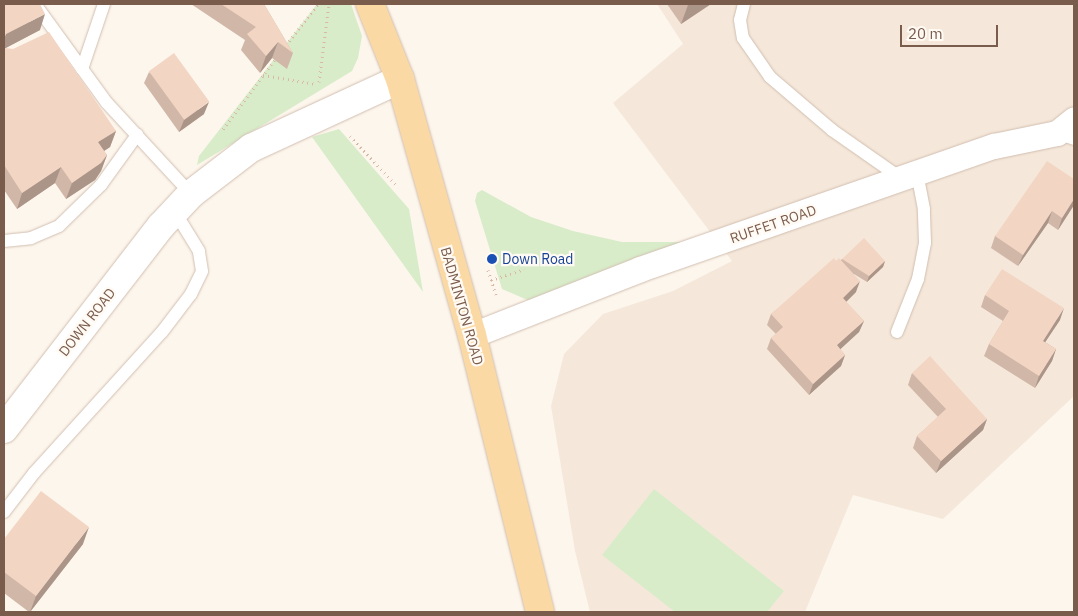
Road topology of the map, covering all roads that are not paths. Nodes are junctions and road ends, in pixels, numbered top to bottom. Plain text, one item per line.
1 (35, 4) edge
2 (104, 4) edge
3 (370, 4) edge
4 (744, 4) edge
5 (82, 69) junction
6 (400, 78) junction
7 (1069, 130) edge
8 (137, 136) junction
9 (910, 176) junction
10 (183, 203) junction
11 (4, 240) edge
12 (897, 332) dead end
13 (472, 335) junction
14 (4, 428) edge
15 (4, 512) edge
16 (540, 612) edge

1 - 5 lane
2 - 5 lane
3 - 6 main road, BADMINTON ROAD
4 - 9 lane
5 - 8 lane
6 - 10 street, DOWN ROAD
6 - 13 main road, BADMINTON ROAD
7 - 9 street, RUFFET ROAD
8 - 10 lane
8 - 11 lane
9 - 12 lane
9 - 13 street, RUFFET ROAD
10 - 14 street, DOWN ROAD
10 - 15 lane
13 - 16 main road, BADMINTON ROAD

